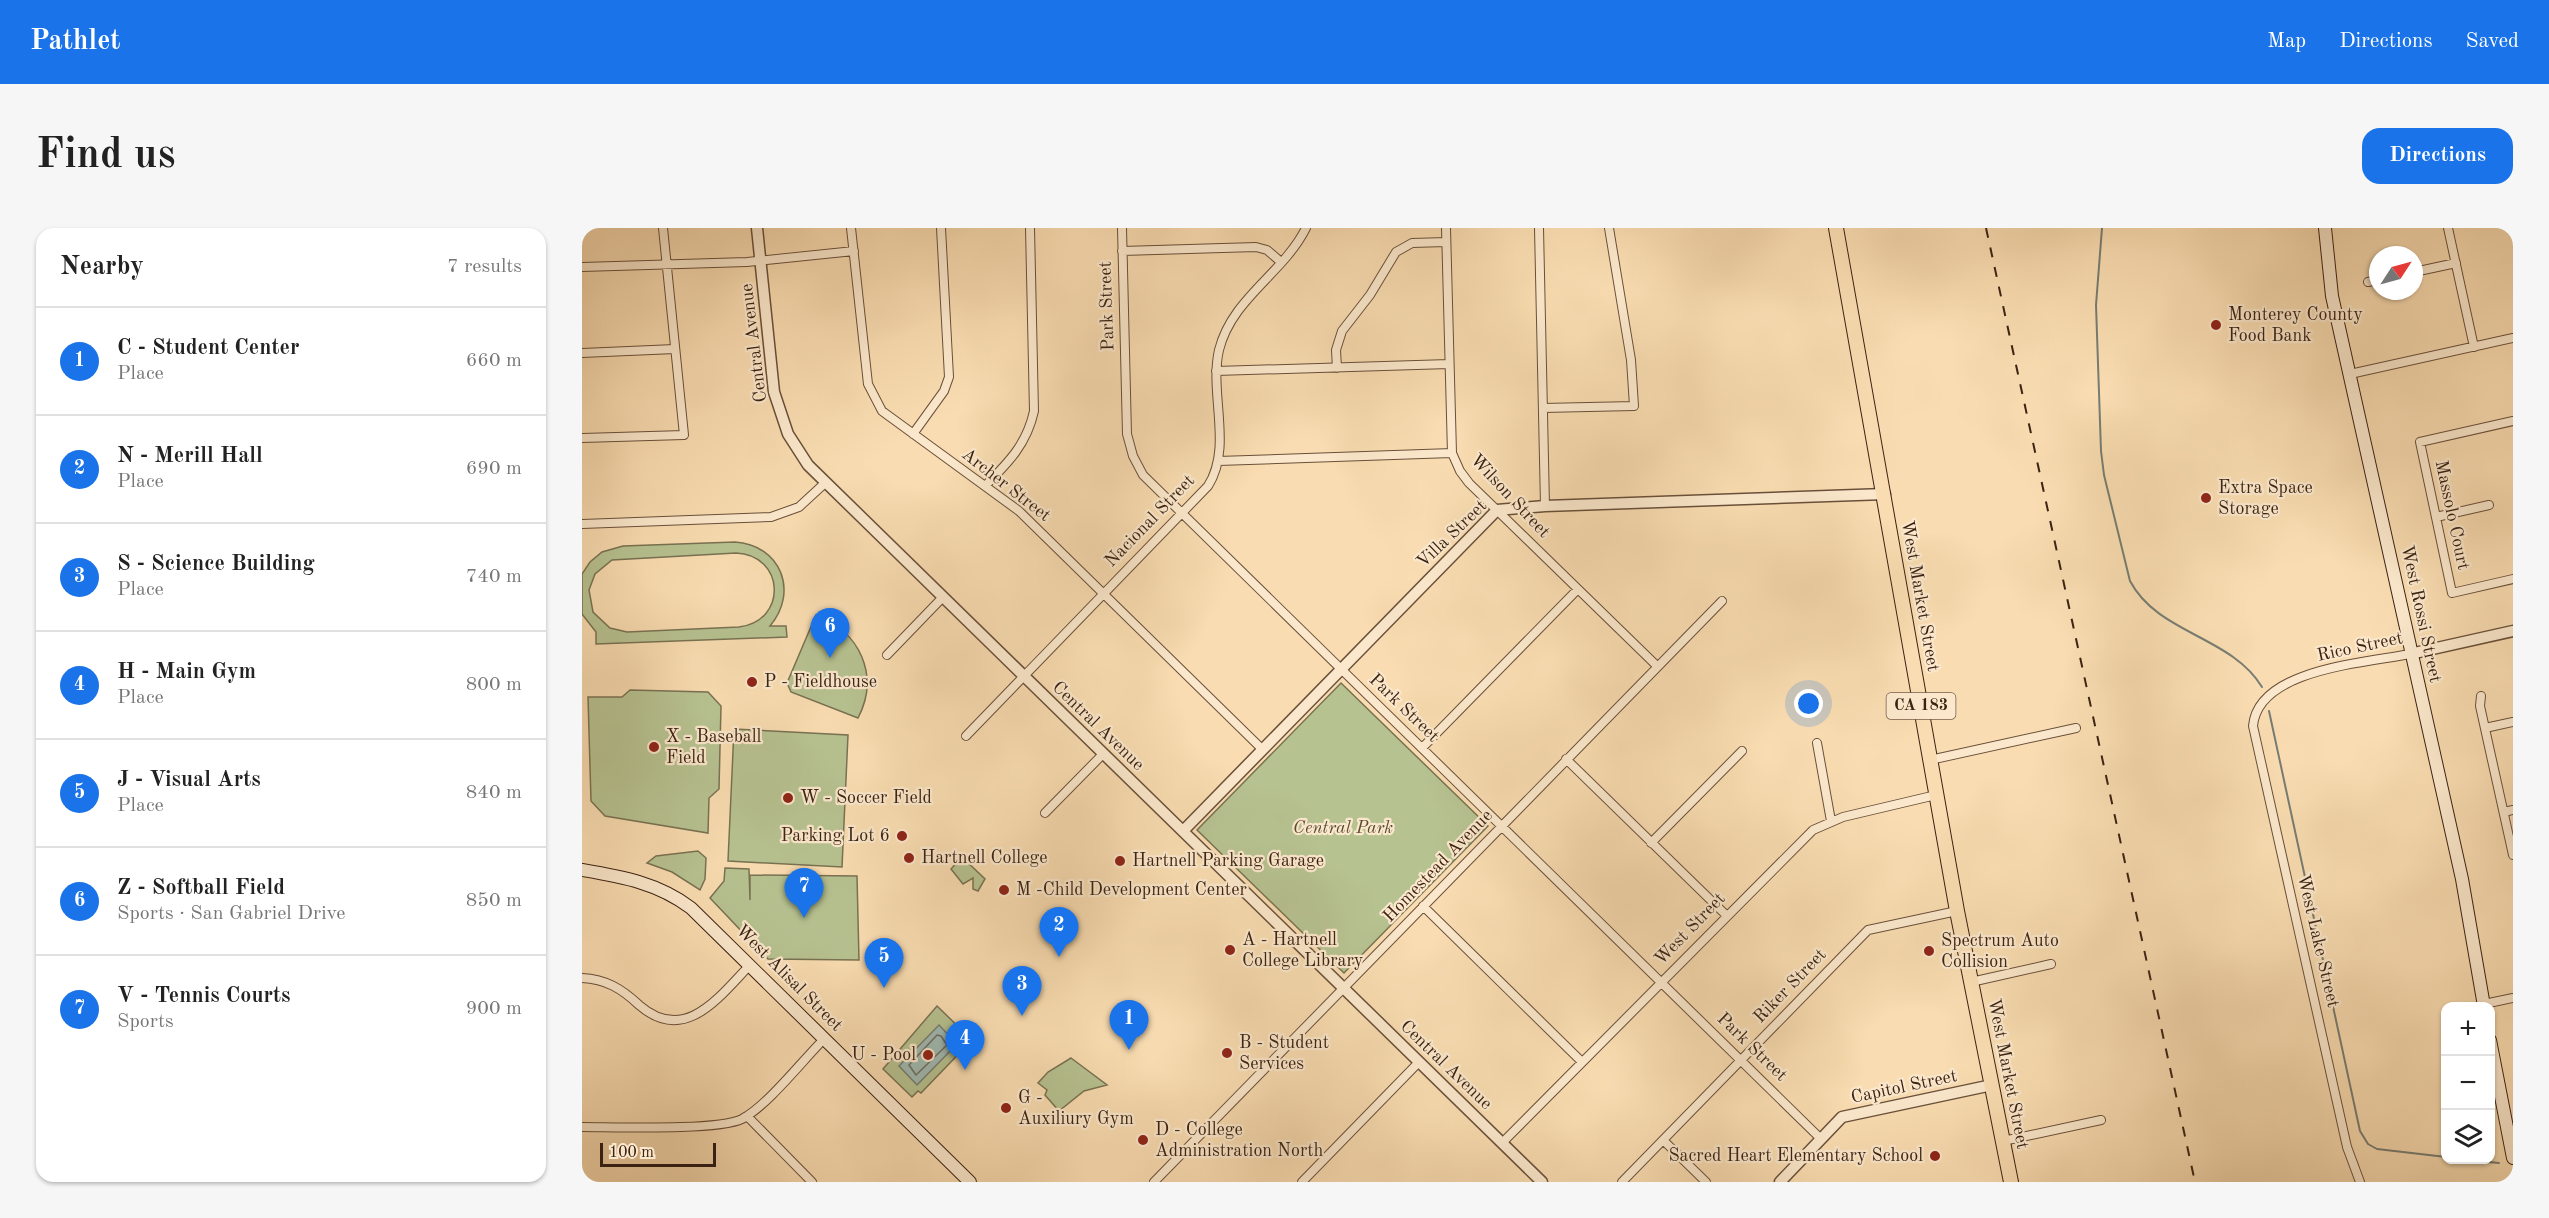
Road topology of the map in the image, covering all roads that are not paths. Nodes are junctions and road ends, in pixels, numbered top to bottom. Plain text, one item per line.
1 (663, 228) edge
2 (757, 228) edge
3 (851, 228) edge
4 (941, 228) edge
5 (1030, 228) edge
6 (1122, 228) edge
7 (1305, 228) edge
8 (1446, 228) edge
9 (1539, 228) edge
10 (1609, 228) edge
11 (1836, 228) edge
12 (2325, 228) edge
13 (2448, 228) edge
14 (1446, 242) junction
15 (854, 251) junction
16 (1122, 251) junction
17 (761, 261) junction
18 (1281, 262) junction
19 (2456, 263) junction
20 (667, 264) junction
21 (582, 267) edge
22 (2423, 270) edge
23 (2513, 338) edge
24 (2474, 347) junction
25 (675, 349) junction
26 (582, 353) edge
27 (1449, 364) junction
28 (1337, 368) junction
29 (1216, 371) junction
30 (2350, 374) junction
31 (1543, 408) junction
32 (2513, 421) edge
33 (913, 434) junction
34 (582, 438) edge
35 (1452, 453) junction
36 (1218, 460) junction
37 (825, 483) junction
38 (985, 486) junction
39 (1885, 494) junction
40 (2489, 505) dead end
41 (1545, 506) junction
42 (1497, 510) junction
43 (1181, 513) junction
44 (2436, 518) junction
45 (582, 524) edge
46 (2513, 579) edge
47 (1578, 589) junction
48 (1103, 593) junction
49 (943, 597) junction
50 (1722, 600) dead end
51 (2513, 631) edge
52 (2410, 654) junction
53 (887, 655) dead end
54 (1657, 666) junction
55 (1341, 670) junction
56 (1023, 676) junction
57 (2481, 696) dead end
58 (2259, 706) joint
59 (2513, 722) edge
60 (2076, 728) dead end
61 (2485, 728) junction
62 (966, 736) dead end
63 (1817, 743) dead end
64 (1422, 748) junction
65 (1262, 749) junction
66 (1742, 751) dead end
67 (1103, 754) junction
68 (1566, 759) junction
69 (1930, 760) junction
70 (1936, 795) junction
71 (2508, 811) edge
72 (1045, 813) dead end
73 (1832, 820) junction
74 (1501, 826) junction
75 (1183, 831) junction
76 (1652, 843) junction
77 (2513, 855) edge
78 (582, 870) edge
79 (1423, 906) junction
80 (1957, 911) junction
81 (1726, 915) junction
82 (2051, 964) dead end
83 (750, 965) junction
84 (582, 978) edge
85 (1661, 982) junction
86 (1971, 982) junction
87 (1343, 988) junction
88 (2513, 998) edge
89 (2483, 1002) edge
90 (2495, 1002) edge
91 (824, 1039) junction
92 (2493, 1056) edge
93 (1741, 1060) junction
94 (1419, 1062) junction
95 (1582, 1062) junction
96 (1992, 1084) junction
97 (747, 1116) junction
98 (2101, 1120) dead end
99 (582, 1127) edge
100 (1821, 1139) junction
101 (1663, 1140) junction
102 (2003, 1141) junction
103 (1502, 1143) junction
104 (2513, 1158) edge
105 (813, 1182) edge
106 (970, 1182) edge
107 (1154, 1182) edge
108 (1302, 1182) edge
109 (1542, 1182) edge
110 (1622, 1182) edge
111 (1706, 1182) edge
112 (1780, 1182) edge
113 (2011, 1182) edge
114 (2360, 1182) edge

1 - 20 street
2 - 17 street, Central Avenue
3 - 15 street, Archer Street
4 - 33 street
5 - 38 street
6 - 16 street, Park Street
7 - 18 street, Nacional Street
8 - 14 street, Wilson Street
9 - 31 street
10 - 31 street
11 - 39 main road, West Market Street / CA 183
12 - 30 main road, West Rossi Street
13 - 19 street
14 - 27 street, Wilson Street
14 - 28 street
15 - 17 street
15 - 33 street, Archer Street
16 - 18 street
16 - 43 street, Park Street
17 - 20 street
17 - 37 street, Central Avenue
18 - 29 street, Nacional Street
19 - 22 street
19 - 24 street
20 - 21 street
20 - 25 street
23 - 24 street
24 - 30 street
25 - 26 street
25 - 34 street
27 - 28 street
27 - 35 street, Wilson Street
28 - 29 street
29 - 36 street, Nacional Street
30 - 52 main road, West Rossi Street
31 - 41 street
32 - 44 street, Massolo Court
33 - 38 street, Archer Street
35 - 36 street
35 - 42 street, Wilson Street
36 - 43 street, Nacional Street
37 - 45 street
37 - 49 street, Central Avenue
38 - 48 street, Archer Street
39 - 41 street, Villa Street
39 - 69 main road, West Market Street / CA 183
40 - 44 street
41 - 42 street, Villa Street
42 - 47 street, Wilson Street
42 - 55 street, Villa Street
43 - 48 street, Nacional Street
43 - 55 street, Park Street
44 - 46 street, Massolo Court
47 - 54 street, Wilson Street
47 - 64 street
48 - 56 street, Nacional Street
48 - 65 street, Archer Street
49 - 53 street
49 - 56 street, Central Avenue
50 - 54 street, Homestead Avenue
51 - 52 street, Rico Street
52 - 58 street, Rico Street
52 - 89 main road, West Rossi Street
54 - 68 street, Homestead Avenue
55 - 64 street, Park Street
55 - 65 street, Villa Street
56 - 62 street, Nacional Street
56 - 67 street, Central Avenue
57 - 61 street
58 - 114 street, West Lake Street
59 - 61 street
60 - 69 street
61 - 71 street
63 - 73 street
64 - 74 street, Park Street
65 - 75 street, Villa Street
66 - 76 street
67 - 72 street
67 - 75 street, Central Avenue
68 - 74 street, Homestead Avenue
68 - 76 street
69 - 70 main road, West Market Street / CA 183
70 - 73 street, West Street
70 - 80 main road, West Market Street / CA 183
71 - 77 street
73 - 81 street, West Street
74 - 79 street, Homestead Avenue
74 - 85 street, Park Street
75 - 87 street, Central Avenue
76 - 81 street
78 - 83 main road, West Alisal Street
79 - 87 street, Homestead Avenue
79 - 95 street
80 - 86 main road, West Market Street / CA 183
80 - 93 street, Riker Street
81 - 85 street, West Street
82 - 86 street
83 - 84 street
83 - 91 main road, West Alisal Street
85 - 93 street, Park Street
85 - 95 street, West Street
86 - 96 main road, West Market Street / CA 183
87 - 94 street, Central Avenue
87 - 107 street, Homestead Avenue
88 - 90 street
91 - 97 street
91 - 106 main road, West Alisal Street
92 - 104 main road
93 - 100 street, Park Street
93 - 101 street, Riker Street
94 - 103 street, Central Avenue
94 - 108 street
95 - 103 street, West Street
96 - 100 street, Capitol Street
96 - 102 main road, West Market Street / CA 183
97 - 99 street
97 - 105 street
98 - 102 street
100 - 112 street, Capitol Street
101 - 110 street, Riker Street
101 - 111 street
102 - 113 main road, West Market Street / CA 183
103 - 109 street, Central Avenue

